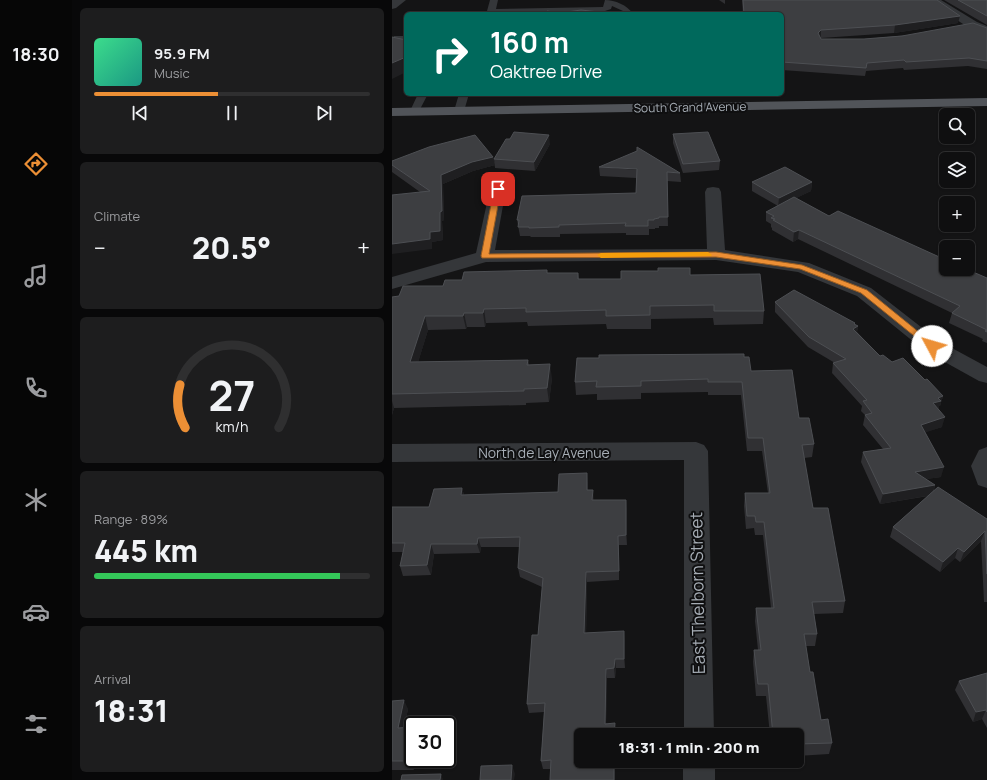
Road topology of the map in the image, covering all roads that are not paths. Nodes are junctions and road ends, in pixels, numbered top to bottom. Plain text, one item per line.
1 (400, 0) edge
2 (494, 0) edge
3 (933, 0) edge
4 (609, 1) edge
5 (392, 5) edge
6 (490, 12) edge
7 (628, 12) edge
8 (973, 25) junction
9 (959, 28) edge
10 (987, 31) edge
11 (422, 96) edge
12 (463, 96) edge
13 (987, 102) edge
14 (415, 111) junction
15 (459, 111) junction
16 (392, 112) edge
17 (975, 115) edge
18 (987, 115) edge
19 (939, 116) edge
20 (588, 123) dead end
21 (604, 123) dead end
22 (392, 126) edge
23 (498, 189) dead end
24 (712, 192) dead end
25 (716, 254) junction
26 (485, 256) junction
27 (392, 283) edge
28 (987, 376) edge
29 (696, 451) joint
30 (392, 453) edge
31 (987, 456) edge
32 (987, 479) edge
33 (699, 728) edge
34 (699, 768) edge
35 (699, 780) edge

1 - 5 street
2 - 6 lane
3 - 8 street
4 - 6 lane
4 - 7 lane
8 - 9 street
8 - 10 street
11 - 14 lane
12 - 15 lane
13 - 15 main road, South Grand Avenue
14 - 15 main road, South Grand Avenue
14 - 16 main road, South Grand Avenue
17 - 18 main road
19 - 21 main road, South Grand Avenue
20 - 22 main road
23 - 26 street
24 - 25 street
25 - 26 street
25 - 28 street
26 - 27 street
29 - 30 street, North de Lay Avenue
29 - 33 street, East Thelborn Street
31 - 32 street
34 - 35 street

